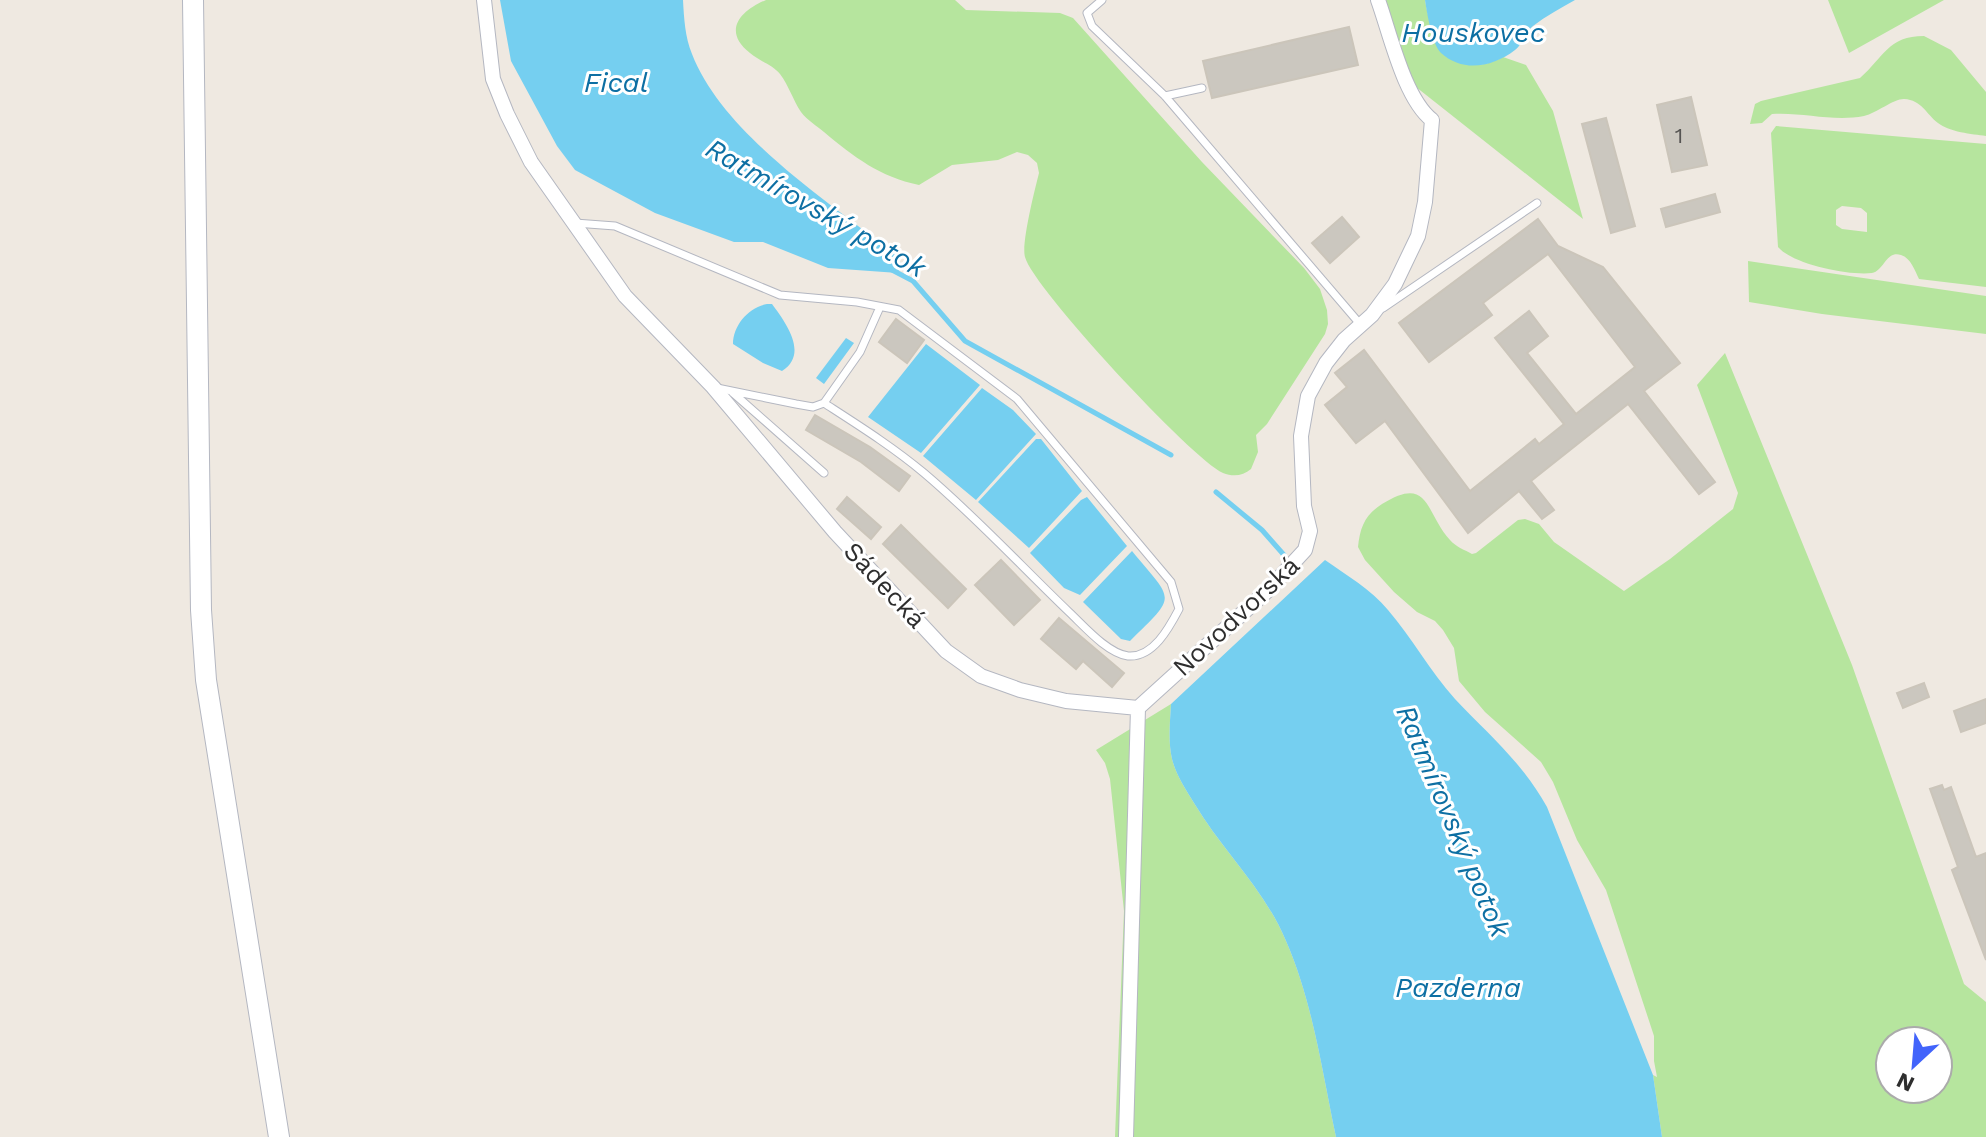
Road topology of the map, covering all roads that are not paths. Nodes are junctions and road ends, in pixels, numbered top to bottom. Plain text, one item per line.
1 (193, 0) edge
2 (484, 0) edge
3 (1102, 0) edge
4 (1378, 0) edge
5 (1202, 88) dead end
6 (1165, 96) junction
7 (1537, 203) dead end
8 (573, 223) junction
9 (880, 307) junction
10 (1366, 319) junction
11 (713, 387) junction
12 (732, 392) junction
13 (824, 403) junction
14 (824, 473) dead end
15 (1138, 708) junction
16 (279, 1137) edge
17 (1126, 1137) edge

1 - 16 main road
2 - 8 street, Sádecká
3 - 6 lane
4 - 10 street, Novodvorská
5 - 6 lane
6 - 10 lane
7 - 10 lane
8 - 9 lane
8 - 11 street, Sádecká
9 - 13 lane
9 - 13 lane
10 - 15 street, Novodvorská
11 - 12 lane
11 - 15 street, Sádecká
12 - 13 lane
12 - 14 lane
15 - 17 street

